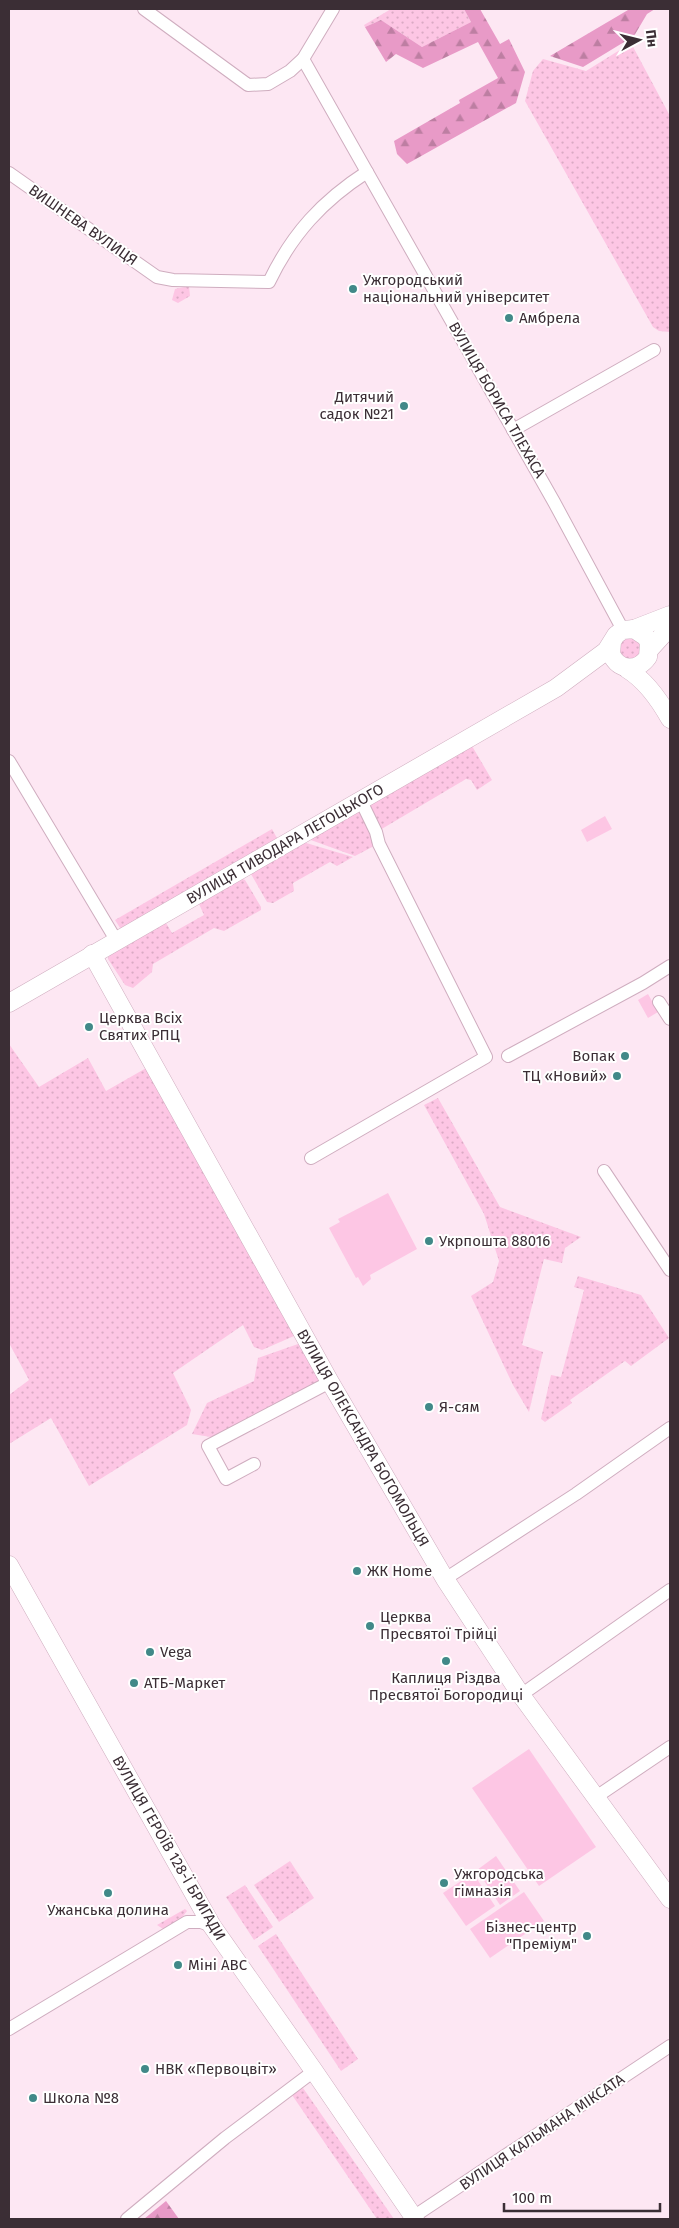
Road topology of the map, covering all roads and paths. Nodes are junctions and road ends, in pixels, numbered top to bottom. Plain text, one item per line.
1 (144, 9) edge
2 (333, 9) edge
3 (303, 59) junction
4 (367, 172) junction
5 (9, 173) edge
6 (654, 350) dead end
7 (513, 430) junction
8 (670, 615) edge
9 (670, 627) edge
10 (623, 634) junction
11 (649, 654) junction
12 (624, 668) junction
13 (560, 685) junction
14 (660, 701) junction
15 (670, 719) edge
16 (9, 761) edge
17 (361, 801) junction
18 (116, 940) junction
19 (92, 954) junction
20 (670, 966) edge
21 (659, 1002) dead end
22 (9, 1003) edge
23 (670, 1019) edge
24 (508, 1056) dead end
25 (311, 1158) dead end
26 (604, 1171) dead end
27 (670, 1270) edge
28 (330, 1382) junction
29 (670, 1428) edge
30 (254, 1464) dead end
31 (9, 1565) edge
32 (445, 1579) junction
33 (670, 1590) edge
34 (521, 1695) junction
35 (670, 1747) edge
36 (596, 1797) junction
37 (670, 1898) edge
38 (196, 1900) junction
39 (187, 1922) junction
40 (212, 1926) junction
41 (9, 2029) edge
42 (670, 2046) edge
43 (314, 2071) junction
44 (414, 2218) edge
45 (127, 2219) edge

1 - 3 street
2 - 3 street
3 - 4 street, ВУЛИЦЯ БОРИСА ТЛЕХАСА
4 - 5 street, ВИШНЕВА ВУЛИЦЯ
4 - 7 street, ВУЛИЦЯ БОРИСА ТЛЕХАСА
6 - 7 street
7 - 10 street, ВУЛИЦЯ БОРИСА ТЛЕХАСА
8 - 10 street, ВУЛИЦЯ ТИВОДАРА ЛЕГОЦЬКОГО
9 - 11 street
10 - 11 street
10 - 12 street
10 - 13 street, ВУЛИЦЯ ТИВОДАРА ЛЕГОЦЬКОГО
11 - 12 street
11 - 14 street
12 - 13 street, ВУЛИЦЯ ТИВОДАРА ЛЕГОЦЬКОГО
12 - 14 street
13 - 17 street, ВУЛИЦЯ ТИВОДАРА ЛЕГОЦЬКОГО
14 - 15 street
16 - 18 street
17 - 18 street, ВУЛИЦЯ ТИВОДАРА ЛЕГОЦЬКОГО
17 - 25 street
18 - 19 street, ВУЛИЦЯ ТИВОДАРА ЛЕГОЦЬКОГО
19 - 22 street, ВУЛИЦЯ ТИВОДАРА ЛЕГОЦЬКОГО
19 - 28 street, ВУЛИЦЯ ОЛЕКСАНДРА БОГОМОЛЬЦЯ
20 - 24 street
21 - 23 street
26 - 27 street
28 - 30 street
28 - 32 street, ВУЛИЦЯ ОЛЕКСАНДРА БОГОМОЛЬЦЯ
29 - 32 street
31 - 38 street, ВУЛИЦЯ ГЕРОЇВ 128-Ї БРИГАДИ
32 - 34 street, ВУЛИЦЯ ОЛЕКСАНДРА БОГОМОЛЬЦЯ
33 - 34 street
34 - 36 street, ВУЛИЦЯ ОЛЕКСАНДРА БОГОМОЛЬЦЯ
35 - 36 street
36 - 37 street, ВУЛИЦЯ ОЛЕКСАНДРА БОГОМОЛЬЦЯ
38 - 39 street
38 - 40 street, ВУЛИЦЯ ГЕРОЇВ 128-Ї БРИГАДИ
39 - 40 street
39 - 41 street
40 - 43 street, ВУЛИЦЯ ГЕРОЇВ 128-Ї БРИГАДИ
42 - 44 street, ВУЛИЦЯ КАЛЬМАНА МІКСАТА
43 - 44 street, ВУЛИЦЯ ГЕРОЇВ 128-Ї БРИГАДИ
43 - 45 street

